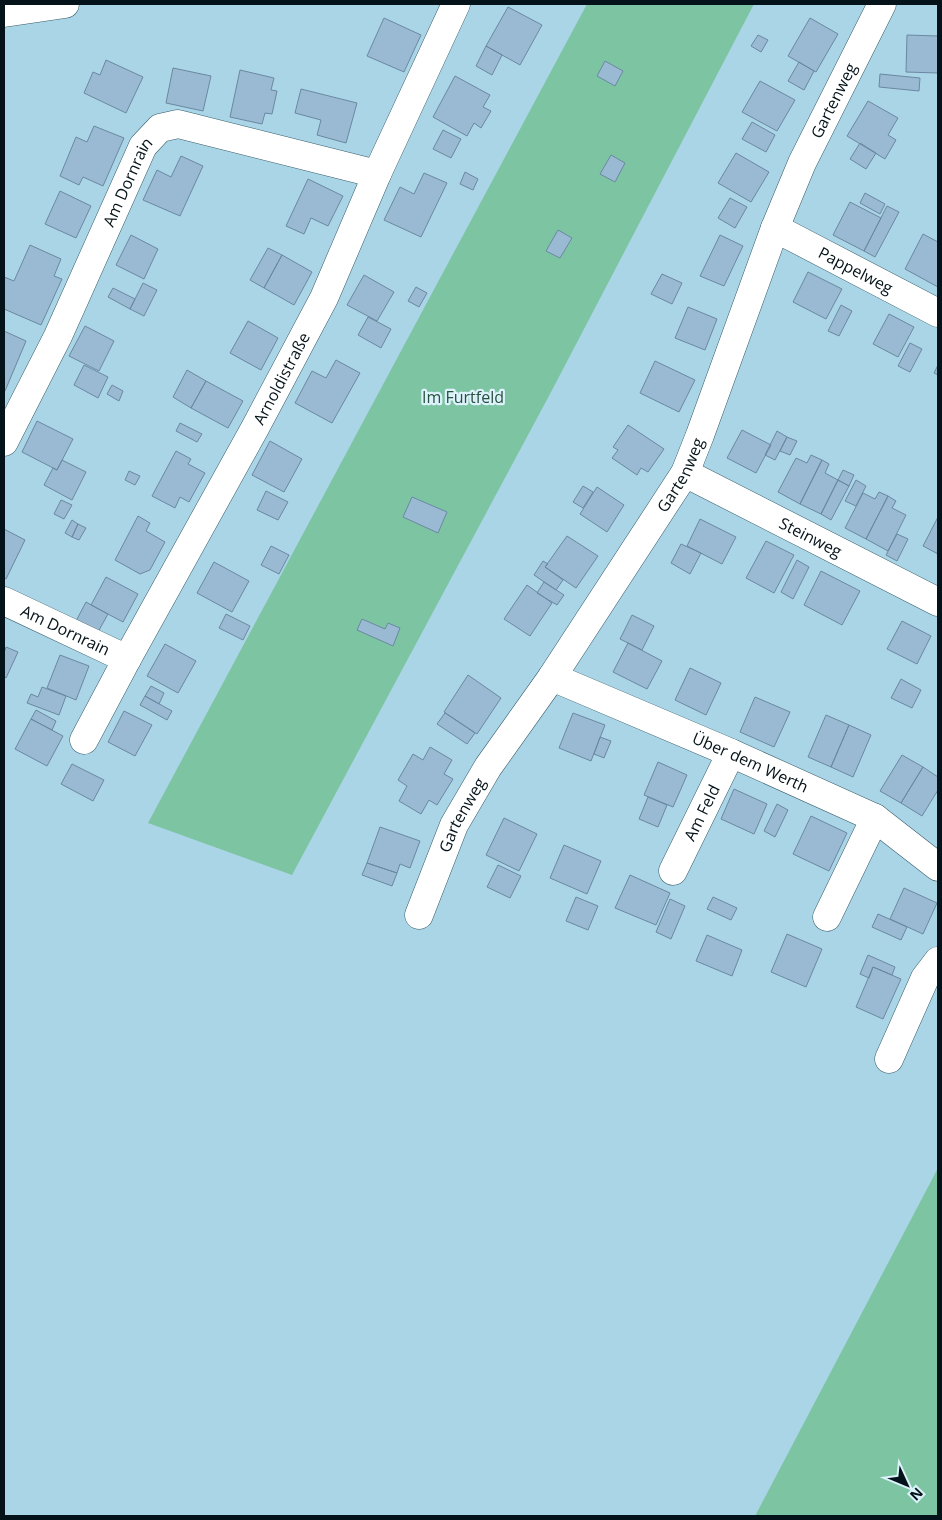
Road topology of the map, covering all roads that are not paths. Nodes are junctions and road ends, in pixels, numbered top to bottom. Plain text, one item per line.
1 (65, 4) edge
2 (456, 4) edge
3 (882, 4) edge
4 (4, 13) edge
5 (377, 174) junction
6 (775, 228) junction
7 (938, 313) edge
8 (4, 442) edge
9 (684, 473) junction
10 (4, 601) edge
11 (938, 602) edge
12 (127, 659) junction
13 (552, 677) junction
14 (84, 740) dead end
15 (731, 753) junction
16 (876, 818) junction
17 (938, 867) edge
18 (673, 871) dead end
19 (419, 915) dead end
20 (827, 917) dead end
21 (938, 961) edge
22 (889, 1059) dead end

1 - 4 street
2 - 5 street, Arnoldistraße
3 - 6 street, Gartenweg
5 - 8 street, Am Dornrain
5 - 12 street, Arnoldistraße
6 - 7 street, Pappelweg
6 - 9 street, Gartenweg
9 - 11 street, Steinweg
9 - 13 street, Gartenweg
10 - 12 street, Am Dornrain
12 - 14 street, Arnoldistraße
13 - 15 street, Über dem Werth
13 - 19 street, Gartenweg
15 - 16 street, Über dem Werth
15 - 18 street, Am Feld
16 - 17 street, Über dem Werth
16 - 20 street
21 - 22 street

